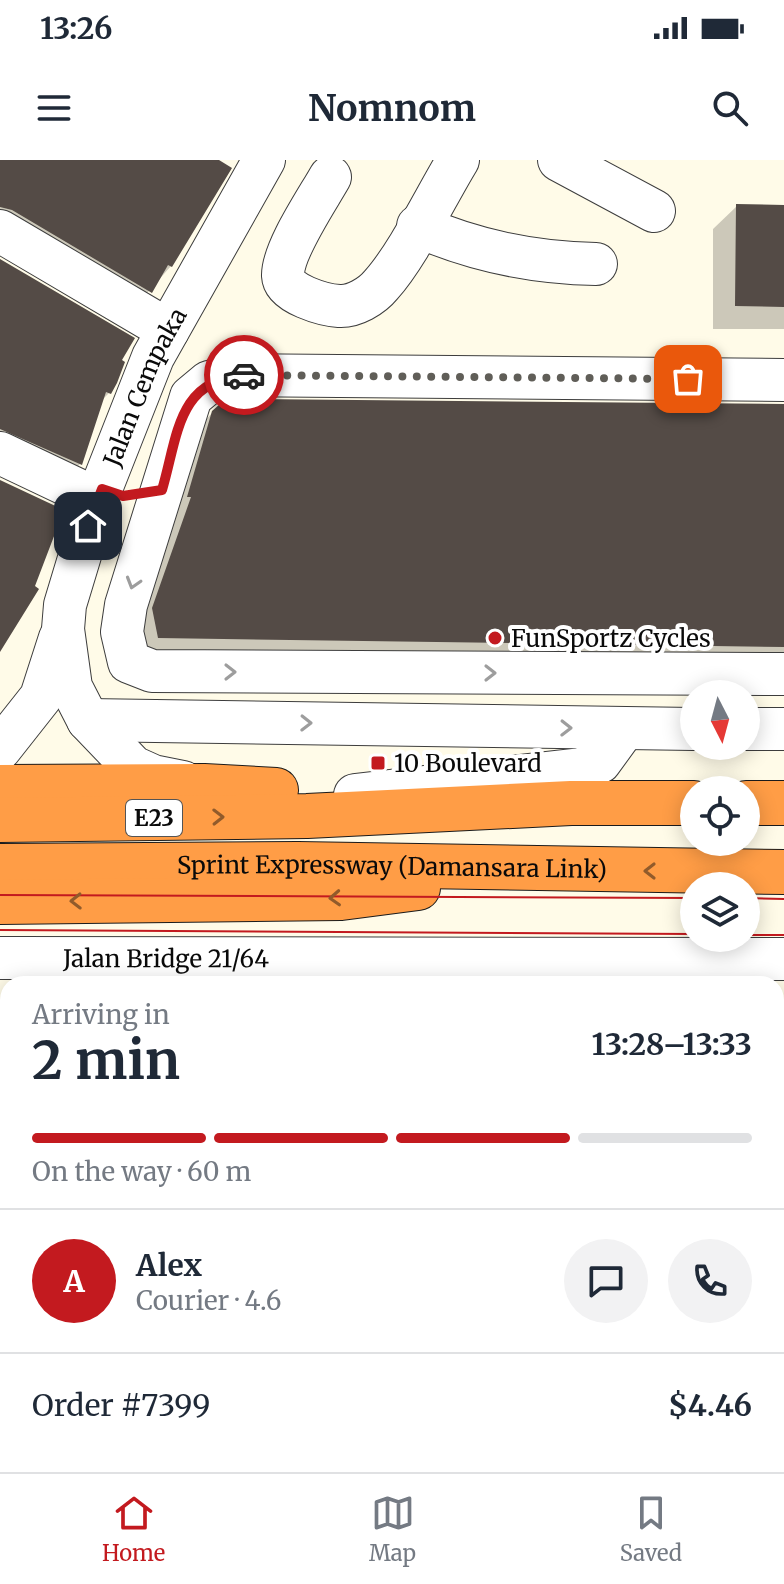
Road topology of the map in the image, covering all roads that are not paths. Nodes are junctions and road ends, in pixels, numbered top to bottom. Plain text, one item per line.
1 (458, 160) edge
2 (559, 160) edge
3 (258, 162) edge
4 (330, 177) dead end
5 (654, 211) dead end
6 (418, 226) junction
7 (0, 231) edge
8 (596, 264) dead end
9 (168, 330) junction
10 (784, 380) edge
11 (0, 453) edge
12 (121, 494) junction
13 (63, 629) junction
14 (784, 674) edge
15 (88, 720) junction
16 (624, 729) junction
17 (680, 729) edge
18 (760, 729) edge
19 (784, 729) edge
20 (6, 735) edge
21 (204, 786) junction
22 (0, 787) edge
23 (355, 795) junction
24 (571, 803) junction
25 (680, 803) edge
26 (760, 803) edge
27 (784, 803) edge
28 (0, 820) edge
29 (0, 866) edge
30 (552, 870) junction
31 (784, 872) edge
32 (0, 902) edge
33 (0, 958) edge
34 (784, 959) edge
35 (333, 971) edge
36 (563, 971) edge
37 (682, 972) edge

1 - 6 street
2 - 5 street
3 - 9 street, Jalan Cempaka
4 - 6 street
6 - 8 street
7 - 9 street
9 - 12 street, Jalan Cempaka
10 - 12 street
11 - 12 street
12 - 13 street, Jalan Cempaka
12 -> 14 street
13 - 15 street, Jalan Cempaka
13 - 20 street, Jalan Cempaka
15 -> 16 street
15 - 21 street, Jalan Cempaka
16 - 17 street
16 - 23 street
18 - 19 street
21 - 22 highway
21 - 23 highway
23 - 24 highway
24 - 25 highway, Sprint Expressway (Damansara Link) / E23
28 -> 24 highway, Sprint Expressway (Damansara Link) / E23
26 - 27 highway
29 - 30 highway, Sprint Expressway (Damansara Link) / E23
31 -> 30 highway, Sprint Expressway (Damansara Link) / E23
30 -> 32 highway
33 - 35 street, Jalan Bridge 21/64
34 - 37 street, Jalan Bridge 21/64
35 - 36 street, Jalan Bridge 21/64
36 - 37 street, Jalan Bridge 21/64

